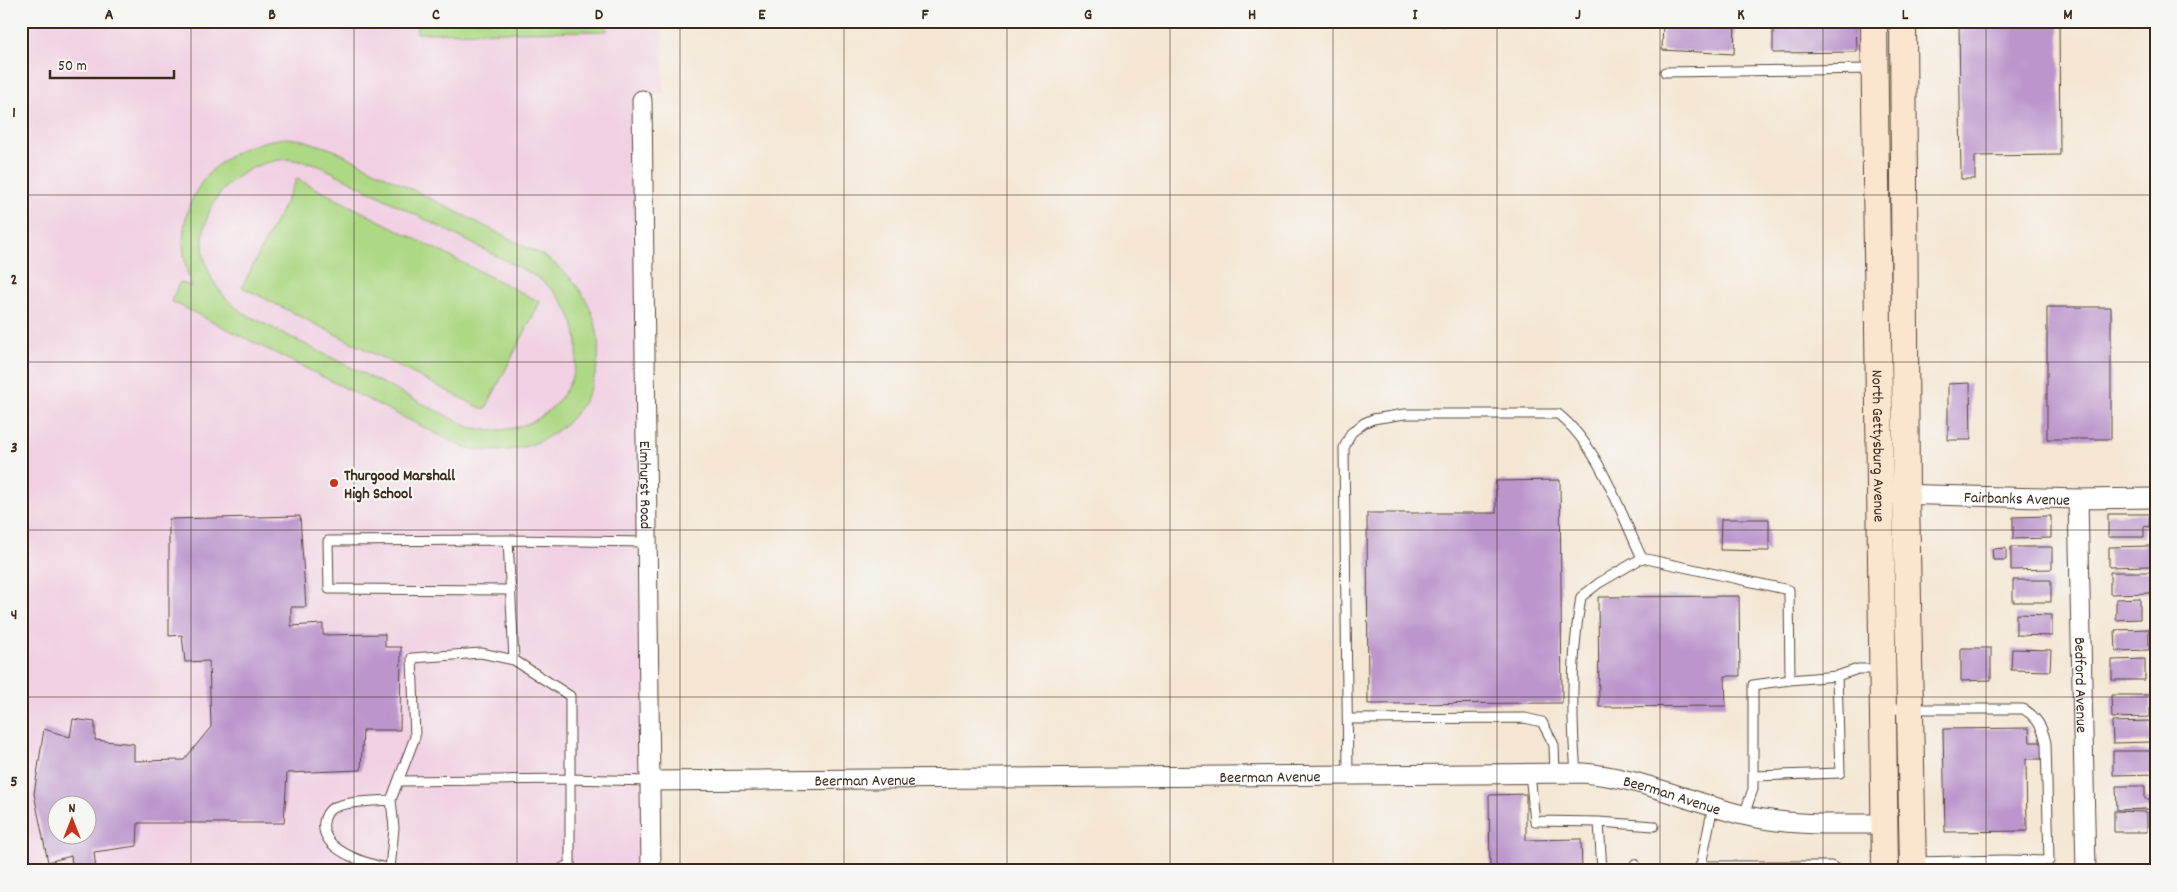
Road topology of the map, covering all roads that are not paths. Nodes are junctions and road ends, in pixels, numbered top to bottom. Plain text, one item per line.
1 (1874, 21) edge
2 (1903, 21) edge
3 (1874, 69) junction
4 (1665, 72) dead end
5 (642, 100) dead end
6 (1880, 494) junction
7 (1906, 495) junction
8 (2156, 498) edge
9 (2078, 499) junction
10 (508, 540) junction
11 (648, 542) junction
12 (1642, 558) junction
13 (511, 590) junction
14 (514, 660) junction
15 (1896, 669) junction
16 (1837, 676) junction
17 (1790, 680) junction
18 (1882, 709) junction
19 (1910, 709) junction
20 (1348, 718) junction
21 (1556, 773) junction
22 (1576, 773) junction
23 (1530, 774) junction
24 (1348, 775) junction
25 (1754, 776) junction
26 (570, 779) junction
27 (399, 780) junction
28 (650, 781) junction
29 (391, 800) junction
30 (1713, 806) junction
31 (1744, 815) junction
32 (1599, 822) junction
33 (1884, 824) junction
34 (1654, 826) dead end
35 (2004, 860) junction
36 (1955, 866) edge
37 (1913, 867) edge
38 (1700, 868) edge
39 (390, 869) junction
40 (401, 871) edge
41 (557, 871) edge
42 (651, 871) edge
43 (1602, 871) edge
44 (1840, 871) edge
45 (1885, 871) edge
46 (2004, 871) edge
47 (2086, 871) edge

1 - 3 main road, North Gettysburg Avenue
2 - 7 main road, North Gettysburg Avenue
3 - 4 lane
3 - 6 main road, North Gettysburg Avenue
5 - 11 street, Elmhurst Road
6 - 7 street, Fairbanks Avenue
6 - 15 main road, North Gettysburg Avenue
7 - 9 street, Fairbanks Avenue
7 - 15 main road, North Gettysburg Avenue
8 - 9 street, Fairbanks Avenue
9 - 47 street, Bedford Avenue
10 - 11 lane
10 - 13 lane
10 - 13 lane
11 - 28 street, Elmhurst Road
12 - 17 lane
12 - 20 lane
12 - 22 lane
13 - 14 lane
14 - 26 lane
14 - 27 lane
15 - 16 lane
15 - 18 main road, North Gettysburg Avenue
15 - 19 main road, North Gettysburg Avenue
16 - 17 lane
16 - 25 lane
17 - 25 lane
18 - 19 lane
18 - 33 main road, North Gettysburg Avenue
19 - 35 lane
19 - 37 main road, North Gettysburg Avenue
20 - 21 lane
20 - 24 lane
21 - 22 street, Beerman Avenue
21 - 23 street, Beerman Avenue
22 - 30 street, Beerman Avenue
23 - 24 street, Beerman Avenue
23 - 32 lane
24 - 28 street, Beerman Avenue
25 - 31 lane
26 - 27 lane
26 - 28 lane
26 - 41 lane
27 - 29 lane
28 - 42 street, Elmhurst Road
29 - 39 lane
29 - 39 lane
30 - 31 street, Beerman Avenue
30 - 38 lane
31 - 33 street, Beerman Avenue
32 - 34 lane
32 - 43 lane
33 - 45 main road, North Gettysburg Avenue
35 - 36 lane
35 - 46 lane
36 - 37 lane
38 - 44 lane
39 - 40 lane

